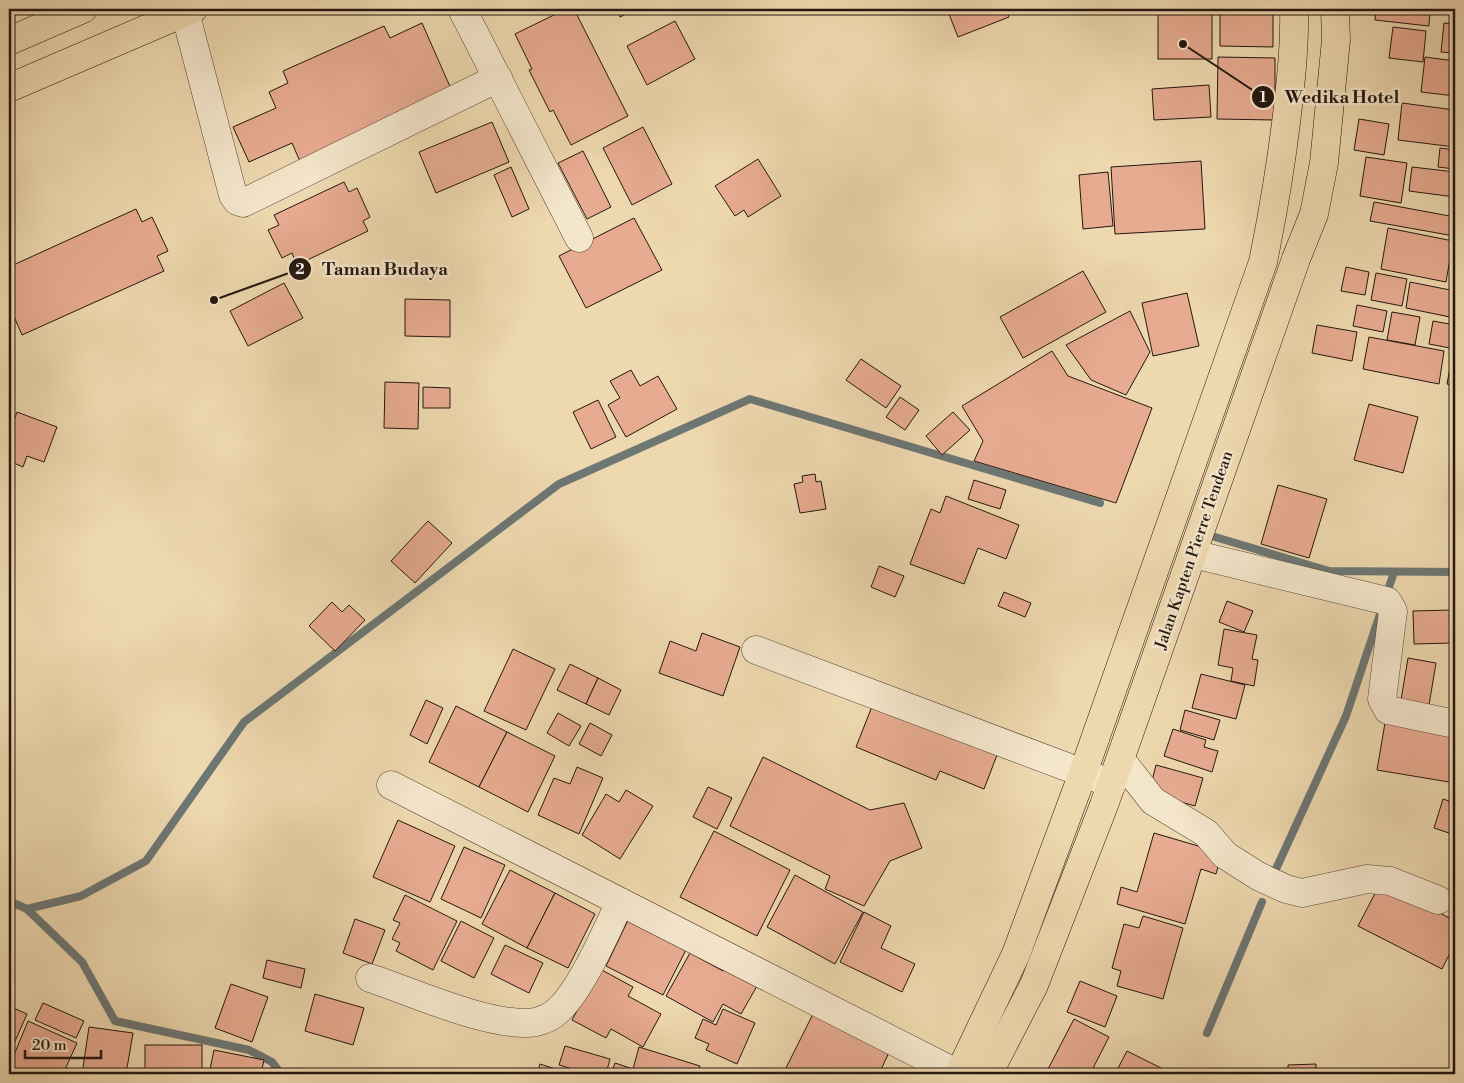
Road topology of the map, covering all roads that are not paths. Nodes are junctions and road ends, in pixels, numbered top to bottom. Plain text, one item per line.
1 (80, 9) edge
2 (462, 9) edge
3 (1294, 9) edge
4 (1335, 9) edge
5 (189, 10) edge
6 (9, 41) edge
7 (498, 78) junction
8 (9, 88) edge
9 (579, 238) dead end
10 (1193, 554) junction
11 (756, 650) dead end
12 (1455, 724) edge
13 (1116, 772) junction
14 (1083, 773) junction
15 (391, 785) dead end
16 (1438, 900) dead end
17 (620, 902) junction
18 (370, 978) dead end
19 (959, 1074) edge
20 (988, 1074) edge

1 - 6 main road
2 - 7 street
3 - 14 main road, Jalan Kapten Pierre Tendean
4 - 10 main road, Jalan Kapten Pierre Tendean
5 - 7 street
5 - 8 main road
7 - 9 street
10 - 12 street
10 - 13 main road, Jalan Kapten Pierre Tendean
11 - 14 street
13 - 14 street
13 - 16 street
13 - 20 main road, Jalan Kapten Pierre Tendean
14 - 19 main road, Jalan Kapten Pierre Tendean
15 - 17 street
17 - 18 street
17 - 19 street

